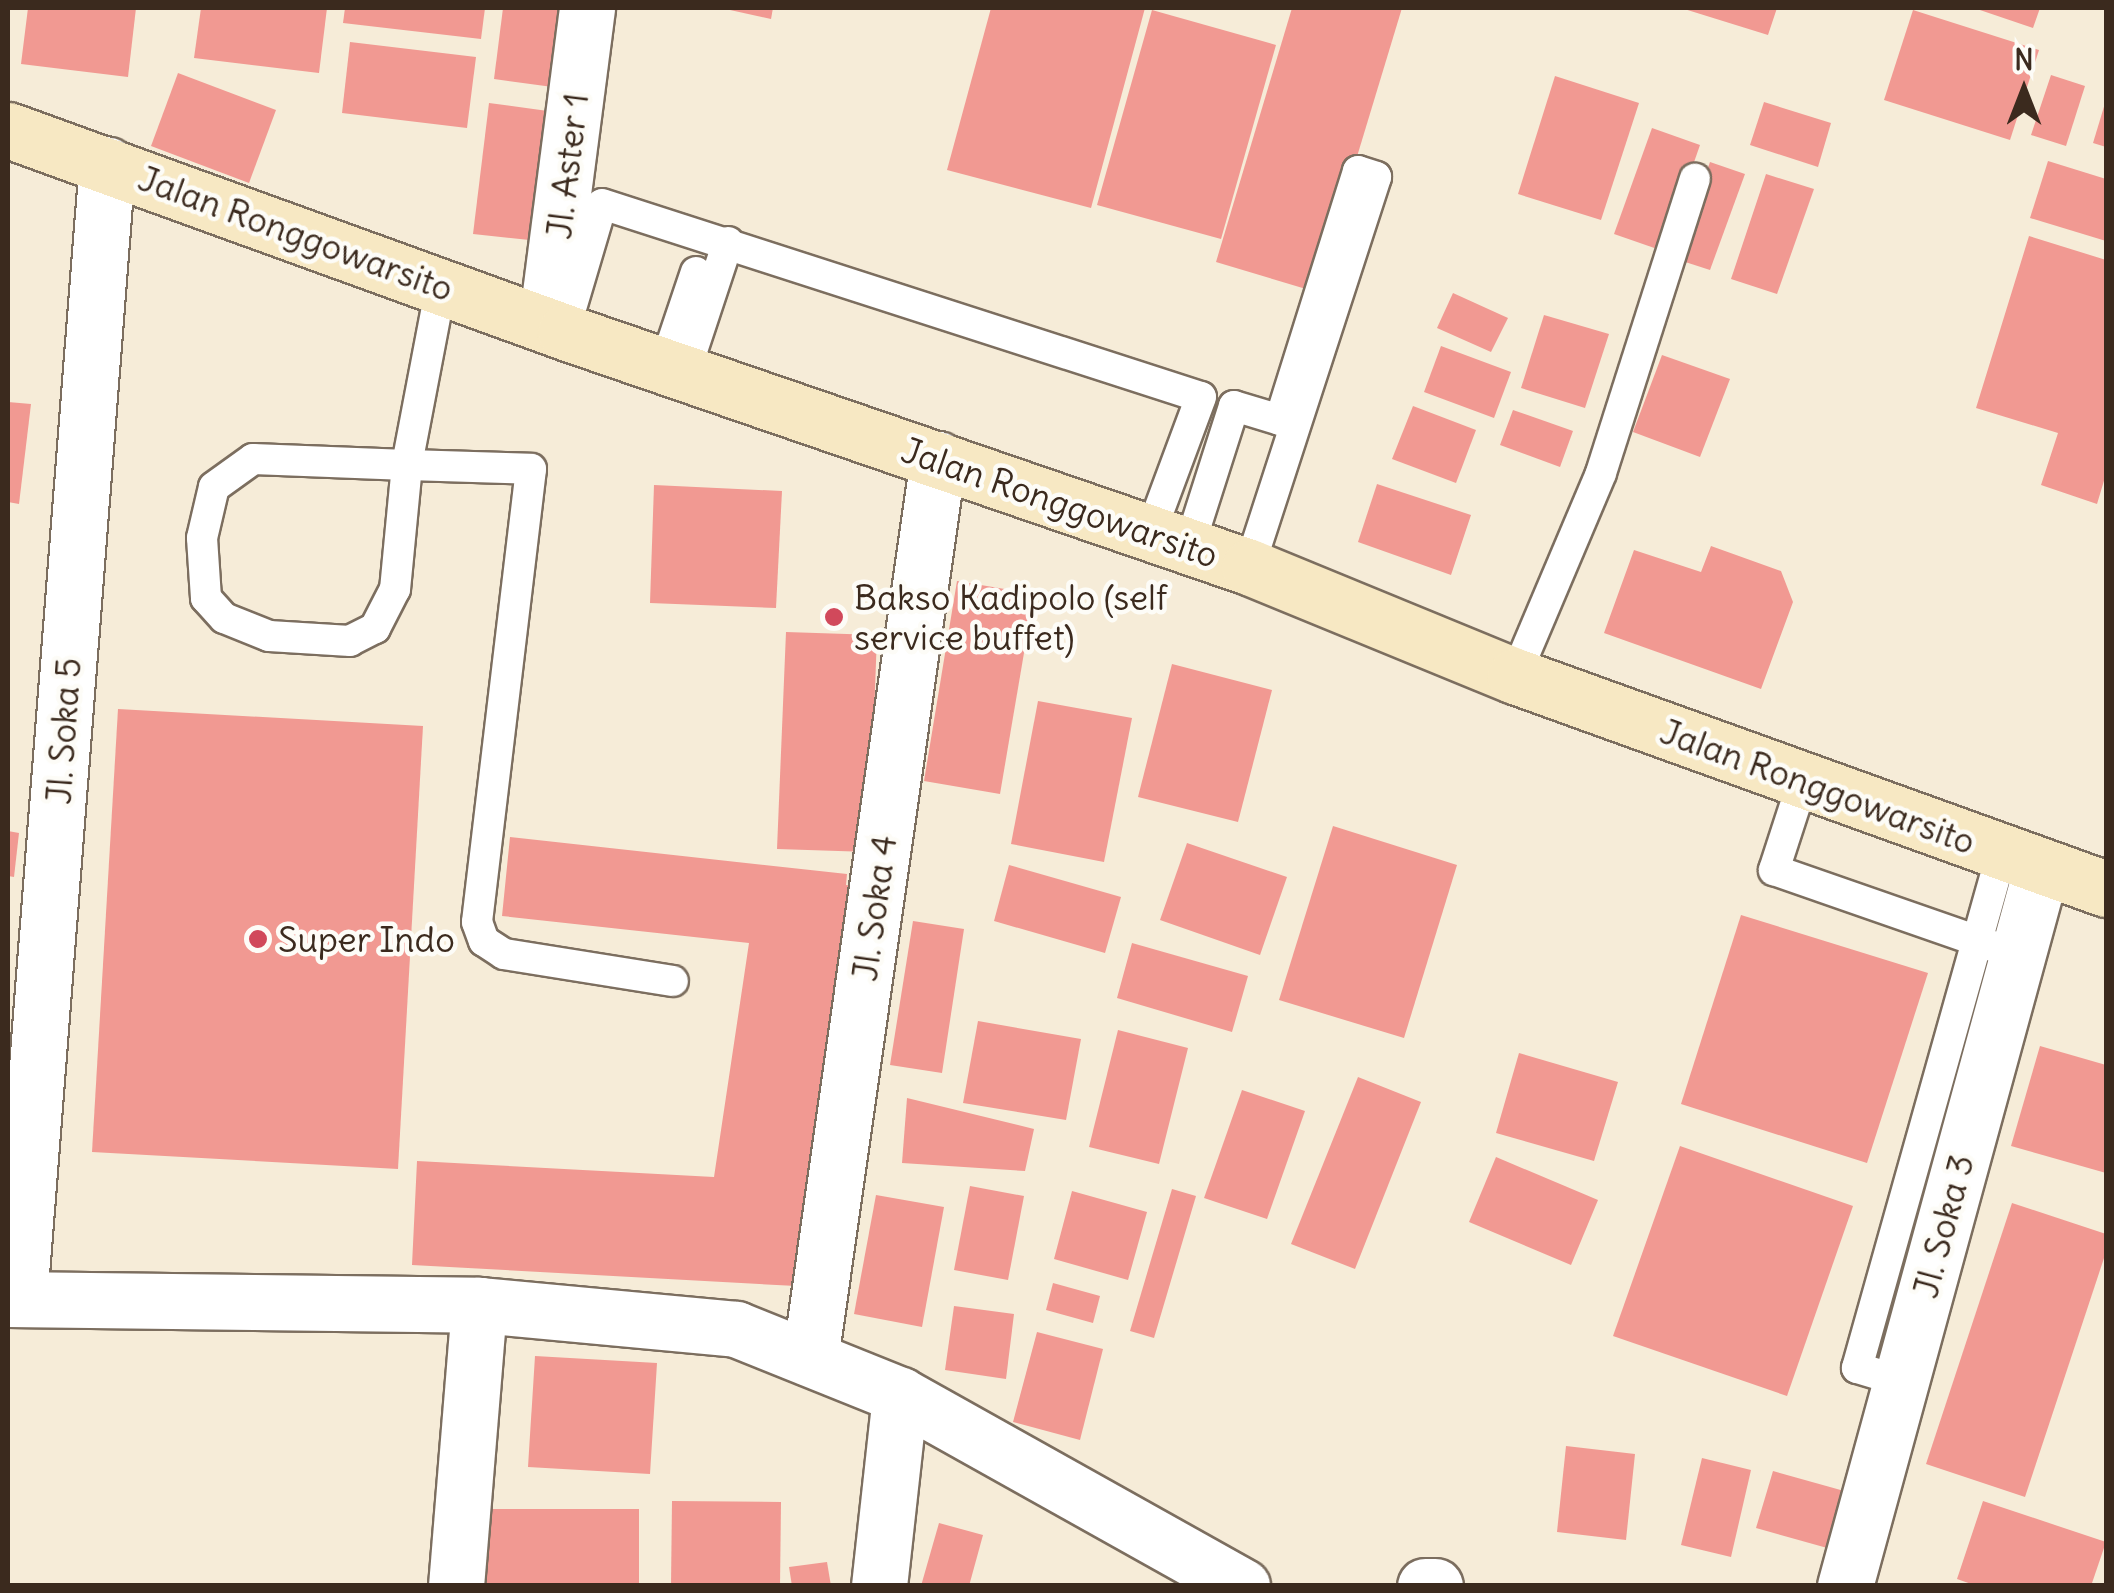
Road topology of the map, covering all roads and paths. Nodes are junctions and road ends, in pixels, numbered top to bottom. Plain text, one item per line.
1 (587, 8) edge
2 (8, 130) edge
3 (107, 164) junction
4 (1695, 179) dead end
5 (718, 239) junction
6 (441, 286) junction
7 (555, 328) junction
8 (675, 368) junction
9 (938, 459) junction
10 (407, 465) junction
11 (1169, 540) junction
12 (1249, 567) junction
13 (1515, 676) junction
14 (1803, 781) junction
15 (2022, 859) junction
16 (2106, 890) edge
17 (1997, 948) junction
18 (673, 981) dead end
19 (13, 1299) edge
20 (479, 1305) junction
21 (810, 1358) junction
22 (900, 1395) junction
23 (456, 1586) edge
24 (879, 1586) edge
25 (1242, 1586) edge
26 (1425, 1586) edge
27 (1435, 1586) edge
28 (1845, 1586) edge

1 - 7 street, Jl. Aster 1
2 - 3 main road, Jalan Ronggowarsito
3 - 6 main road, Jalan Ronggowarsito
3 - 19 street, Jl. Soka 5
4 - 13 lane
5 - 7 lane
5 - 8 lane
5 - 11 lane
6 - 7 main road, Jalan Ronggowarsito
6 - 10 lane
7 - 8 main road, Jalan Ronggowarsito
8 - 9 main road, Jalan Ronggowarsito
9 - 11 main road, Jalan Ronggowarsito
9 - 21 street, Jl. Soka 4
10 - 10 lane
10 - 18 lane
11 - 12 main road, Jalan Ronggowarsito
11 - 12 lane
12 - 13 main road, Jalan Ronggowarsito
13 - 14 main road, Jalan Ronggowarsito
14 - 15 main road, Jalan Ronggowarsito
14 - 17 lane
15 - 16 main road, Jalan Ronggowarsito
15 - 17 street, Jl. Soka 3
17 - 28 street, Jl. Soka 3
19 - 20 street
20 - 21 street
20 - 23 street
21 - 22 street
22 - 24 street
22 - 25 street
26 - 27 street

